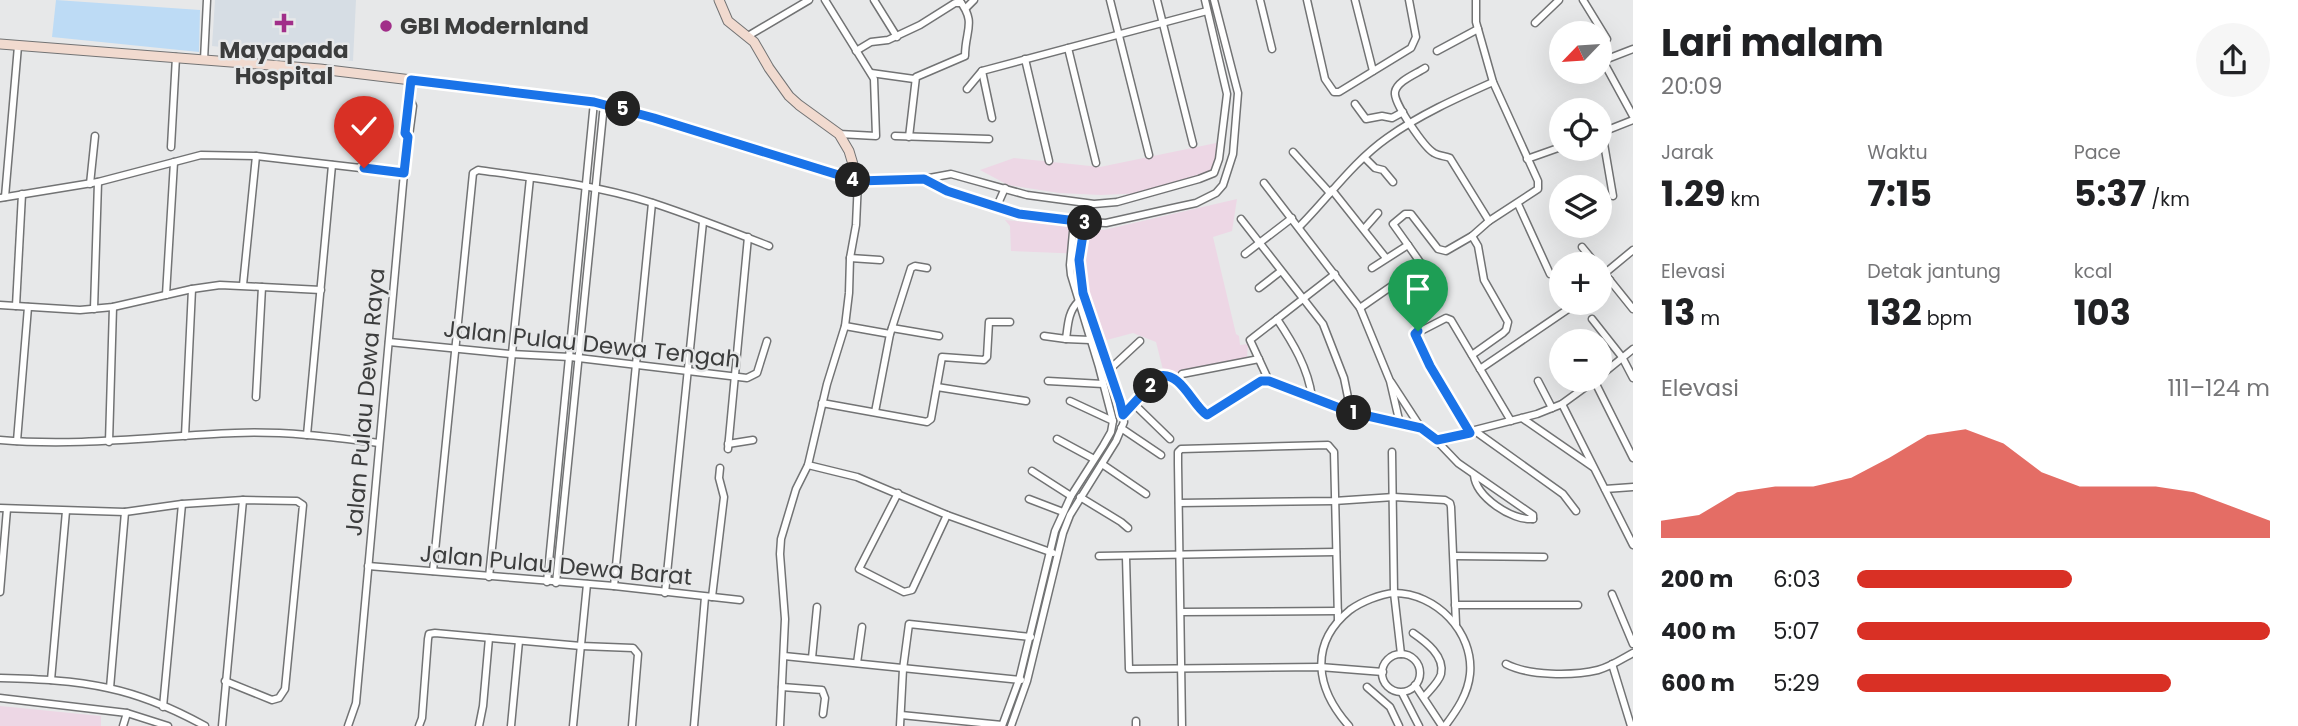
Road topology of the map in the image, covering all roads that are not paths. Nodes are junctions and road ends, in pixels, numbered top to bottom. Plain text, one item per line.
1 (208, 0) edge
2 (719, 0) edge
3 (825, 0) edge
4 (874, 0) edge
5 (974, 0) edge
6 (1110, 0) edge
7 (1157, 0) edge
8 (1205, 0) edge
9 (1214, 0) edge
10 (1260, 0) edge
11 (1307, 0) edge
12 (1355, 0) edge
13 (1409, 0) edge
14 (1476, 0) edge
15 (1559, 0) edge
16 (1583, 0) edge
17 (805, 1) edge
18 (962, 4) edge
19 (1207, 11) junction
20 (1596, 21) edge
21 (1163, 23) junction
22 (1535, 23) dead end
23 (1478, 29) junction
24 (1119, 34) junction
25 (748, 36) junction
26 (897, 37) junction
27 (0, 44) edge
28 (18, 46) junction
29 (1068, 48) junction
30 (1272, 49) dead end
31 (1633, 49) edge
32 (856, 51) junction
33 (1437, 51) dead end
34 (176, 57) junction
35 (1612, 58) edge
36 (204, 60) junction
37 (1025, 60) junction
38 (1425, 68) dead end
39 (982, 71) junction
40 (1373, 71) junction
41 (871, 73) junction
42 (914, 79) junction
43 (411, 80) junction
44 (1612, 81) edge
45 (1493, 82) junction
46 (967, 89) dead end
47 (599, 103) junction
48 (1355, 104) dead end
49 (1403, 112) junction
50 (992, 118) dead end
51 (1633, 118) edge
52 (1410, 124) junction
53 (1612, 128) edge
54 (839, 134) junction
55 (95, 136) dead end
56 (895, 136) dead end
57 (909, 137) junction
58 (989, 139) dead end
59 (1193, 144) dead end
60 (171, 147) dead end
61 (1549, 151) edge
62 (1293, 152) dead end
63 (1149, 155) dead end
64 (256, 156) junction
65 (1365, 158) junction
66 (1527, 159) junction
67 (1049, 161) dead end
68 (1606, 161) edge
69 (174, 162) junction
70 (1096, 163) dead end
71 (332, 165) junction
72 (404, 173) junction
73 (1214, 173) junction
74 (530, 177) junction
75 (924, 179) junction
76 (858, 181) junction
77 (98, 182) junction
78 (1393, 182) dead end
79 (1264, 183) dead end
80 (90, 184) junction
81 (1223, 185) junction
82 (585, 187) junction
83 (1005, 188) junction
84 (596, 190) junction
85 (1331, 191) junction
86 (22, 194) junction
87 (1613, 196) dead end
88 (3, 198) edge
89 (652, 203) junction
90 (1518, 204) junction
91 (997, 206) junction
92 (1378, 213) dead end
93 (1292, 218) junction
94 (1241, 219) dead end
95 (1074, 221) junction
96 (1489, 221) junction
97 (703, 222) junction
98 (1085, 222) junction
99 (1299, 227) junction
100 (1364, 229) junction
101 (1472, 236) junction
102 (748, 237) junction
103 (1260, 243) junction
104 (1408, 245) junction
105 (769, 246) dead end
106 (1583, 247) dead end
107 (1633, 250) edge
108 (1587, 252) edge
109 (1245, 254) dead end
110 (850, 258) junction
111 (1386, 258) junction
112 (880, 260) dead end
113 (1612, 262) edge
114 (928, 268) dead end
115 (1372, 268) dead end
116 (1281, 271) junction
117 (1549, 272) edge
118 (1335, 274) junction
119 (1612, 283) edge
120 (243, 285) junction
121 (262, 287) junction
122 (1259, 288) dead end
123 (192, 289) junction
124 (321, 290) junction
125 (166, 295) junction
126 (1304, 298) junction
127 (1630, 300) edge
128 (1078, 302) junction
129 (0, 305) edge
130 (16, 306) junction
131 (28, 307) junction
132 (113, 307) junction
133 (1360, 308) junction
134 (94, 309) junction
135 (1633, 309) edge
136 (1559, 315) edge
137 (1277, 319) junction
138 (1592, 319) dead end
139 (1010, 322) dead end
140 (845, 326) junction
141 (891, 331) junction
142 (939, 336) dead end
143 (1044, 336) dead end
144 (1066, 339) junction
145 (766, 341) dead end
146 (1090, 341) junction
147 (1140, 341) dead end
148 (388, 342) junction
149 (454, 348) junction
150 (1633, 349) edge
151 (511, 354) junction
152 (1472, 355) junction
153 (570, 357) junction
154 (1622, 357) junction
155 (579, 359) junction
156 (1259, 359) junction
157 (636, 364) junction
158 (1109, 366) junction
159 (1612, 366) edge
160 (1099, 367) junction
161 (1480, 369) junction
162 (689, 371) junction
163 (1182, 374) dead end
164 (735, 377) junction
165 (1633, 378) edge
166 (1048, 381) dead end
167 (1269, 381) junction
168 (1390, 381) junction
169 (1538, 381) dead end
170 (1103, 384) junction
171 (937, 387) junction
172 (1578, 392) edge
173 (1601, 392) edge
174 (256, 397) dead end
175 (1312, 397) junction
176 (1026, 401) dead end
177 (1070, 401) dead end
178 (822, 403) junction
179 (1134, 404) junction
180 (1562, 404) junction
181 (1552, 408) junction
182 (875, 412) junction
183 (1350, 412) junction
184 (1123, 415) junction
185 (1522, 418) junction
186 (1113, 421) junction
187 (1511, 421) junction
188 (1400, 424) junction
189 (1121, 428) junction
190 (1421, 428) junction
191 (1473, 432) junction
192 (307, 435) junction
193 (185, 436) junction
194 (1057, 439) dead end
195 (1170, 439) dead end
196 (0, 440) edge
197 (753, 440) dead end
198 (1437, 440) junction
199 (17, 441) junction
200 (109, 442) junction
201 (379, 443) junction
202 (1392, 452) dead end
203 (1161, 455) dead end
204 (1633, 458) edge
205 (1094, 459) junction
206 (1102, 464) junction
207 (808, 465) junction
208 (720, 468) dead end
209 (1594, 468) junction
210 (1032, 471) dead end
211 (1085, 474) junction
212 (1475, 475) junction
213 (1091, 480) junction
214 (1633, 487) edge
215 (1605, 489) junction
216 (898, 493) junction
217 (1146, 494) dead end
218 (1070, 496) junction
219 (1394, 497) junction
220 (1080, 498) junction
221 (1028, 499) dead end
222 (243, 500) junction
223 (1334, 501) junction
224 (1179, 503) junction
225 (183, 504) junction
226 (4, 509) edge
227 (1576, 511) dead end
228 (66, 512) junction
229 (125, 512) junction
230 (1063, 512) junction
231 (947, 515) junction
232 (1128, 528) dead end
233 (1633, 545) edge
234 (1050, 552) junction
235 (1335, 552) junction
236 (1058, 554) junction
237 (1180, 555) junction
238 (1099, 556) dead end
239 (1454, 556) junction
240 (1126, 557) junction
241 (1544, 557) dead end
242 (368, 566) junction
243 (433, 571) junction
244 (489, 577) junction
245 (547, 582) junction
246 (556, 583) junction
247 (587, 584) junction
248 (614, 586) junction
249 (0, 592) edge
250 (665, 593) junction
251 (1394, 593) junction
252 (1612, 594) dead end
253 (709, 597) junction
254 (740, 600) dead end
255 (1578, 605) dead end
256 (1455, 606) junction
257 (817, 607) dead end
258 (1338, 611) junction
259 (1181, 612) junction
260 (1338, 620) junction
261 (1456, 624) junction
262 (862, 627) dead end
263 (1413, 633) dead end
264 (1031, 636) junction
265 (489, 638) junction
266 (519, 641) junction
267 (1633, 644) edge
268 (581, 646) junction
269 (1633, 653) edge
270 (1401, 654) junction
271 (784, 656) junction
272 (812, 658) junction
273 (857, 663) junction
274 (1506, 664) dead end
275 (1612, 664) junction
276 (1320, 667) junction
277 (904, 669) junction
278 (1182, 670) junction
279 (1382, 671) junction
280 (0, 678) edge
281 (51, 680) junction
282 (225, 681) junction
283 (1023, 681) junction
284 (1415, 685) junction
285 (782, 687) junction
286 (1367, 687) dead end
287 (110, 688) junction
288 (1403, 695) junction
289 (1, 697) edge
290 (1424, 697) junction
291 (1387, 704) junction
292 (163, 707) junction
293 (127, 713) junction
294 (823, 714) dead end
295 (901, 715) junction
296 (122, 726) edge
297 (168, 726) edge
298 (205, 726) edge
299 (222, 726) edge
300 (348, 726) edge
301 (419, 726) edge
302 (479, 726) edge
303 (511, 726) edge
304 (573, 726) edge
305 (632, 726) edge
306 (694, 726) edge
307 (780, 726) edge
308 (900, 726) edge
309 (1002, 726) edge
310 (1012, 726) edge
311 (1182, 726) edge
312 (1349, 726) edge
313 (1399, 726) edge
314 (1419, 726) edge
315 (1443, 726) edge
316 (1631, 726) edge

1 - 36 street
2 - 25 street
3 - 32 street
4 - 26 street
5 - 18 street
6 - 24 street
7 - 21 street
8 - 19 street
9 - 81 street
10 - 30 street
11 - 40 street
12 - 40 street
13 - 40 street
14 - 23 street
15 - 22 street
16 - 20 street
17 - 25 street
18 - 26 street
18 - 42 street
19 - 21 street
19 - 73 street
21 - 24 street
21 - 59 street
23 - 33 street
23 - 45 street
24 - 29 street
24 - 63 street
25 - 54 street
26 - 32 street
27 - 28 street
28 - 34 street
28 - 88 street
29 - 37 street
29 - 70 street
31 - 35 street
32 - 41 street
34 - 36 street
34 - 60 street
36 - 43 street
37 - 39 street
37 - 67 street
38 - 49 street
39 - 46 street
39 - 50 street
41 - 42 street
41 - 54 street
42 - 57 street
43 - 47 street
43 - 72 street, Jalan Pulau Dewa Raya
44 - 51 street
45 - 52 street
45 - 66 street
47 - 76 street
47 - 82 street
47 - 84 street
48 - 49 street
49 - 52 street
51 - 53 street
52 - 65 street
52 - 96 street
54 - 76 street
55 - 80 street
56 - 57 street
57 - 58 street
61 - 66 street
62 - 85 street
64 - 69 street
64 - 71 street
64 - 120 street
65 - 78 street
65 - 85 street
66 - 90 street
68 - 87 street
69 - 77 street
69 - 125 street
71 - 72 street
71 - 124 street
72 - 148 street, Jalan Pulau Dewa Raya
73 - 81 street
73 - 83 street
74 - 82 street
74 - 149 street
74 - 151 street
75 - 76 street
75 - 83 street
75 - 91 street
76 - 110 street
77 - 80 street
77 - 134 street
79 - 93 street
80 - 86 street
81 - 98 street
82 - 84 street
82 - 153 street
83 - 91 street
84 - 89 street
84 - 155 street
85 - 99 street
85 - 100 street
86 - 88 street
86 - 130 street
89 - 97 street
89 - 157 street
90 - 96 street
90 - 117 street
91 - 95 street
92 - 100 street
93 - 99 street
93 - 103 street
94 - 103 street
95 - 98 street
95 - 128 street
96 - 101 street
97 - 102 street
97 - 162 street
98 - 158 street
99 - 118 street
100 - 111 street
101 - 104 street
101 - 152 street
102 - 105 street
102 - 164 street
103 - 109 street
103 - 116 street
104 - 111 street
104 - 133 street
106 - 108 street
107 - 113 street
110 - 112 street
110 - 140 street
111 - 115 street
114 - 141 street
116 - 122 street
116 - 126 street
118 - 126 street
118 - 133 street
119 - 127 street
120 - 121 street
120 - 123 street
121 - 124 street
121 - 174 street
123 - 125 street
123 - 193 street
124 - 192 street
125 - 132 street
126 - 137 street
126 - 183 street
127 - 135 street
128 - 144 street
128 - 146 street
129 - 130 street
130 - 131 street
131 - 134 street
131 - 199 street
132 - 134 street
132 - 200 street
133 - 168 street
136 - 161 street
137 - 156 street
137 - 175 street
138 - 154 street
139 - 171 street
140 - 141 street
140 - 178 street
141 - 142 street
141 - 182 street
143 - 144 street
144 - 146 street
145 - 164 street, Jalan Pulau Dewa Tengah
146 - 160 street
147 - 158 street
148 - 149 street, Jalan Pulau Dewa Tengah
148 - 201 street, Jalan Pulau Dewa Raya
149 - 151 street, Jalan Pulau Dewa Tengah
149 - 243 street
150 - 154 street
151 - 153 street, Jalan Pulau Dewa Tengah
151 - 244 street
152 - 161 street
152 - 191 street
153 - 155 street, Jalan Pulau Dewa Tengah
153 - 245 street
154 - 159 street
154 - 165 street
155 - 157 street, Jalan Pulau Dewa Tengah
155 - 246 street
156 - 163 street
156 - 167 street
157 - 162 street, Jalan Pulau Dewa Tengah
157 - 248 street
158 - 160 street
158 - 184 street
160 - 170 street
161 - 187 street
162 - 164 street, Jalan Pulau Dewa Tengah
162 - 250 street
164 - 197 street
166 - 170 street
167 - 175 street
167 - 179 street
168 - 188 street
168 - 190 street
169 - 181 street
170 - 186 street
171 - 176 street
171 - 182 street
172 - 180 street
173 - 204 street
175 - 183 street
177 - 186 street
178 - 182 street
178 - 207 street
179 - 184 street
179 - 195 street
180 - 181 street
180 - 209 street
181 - 185 street
183 - 188 street
184 - 189 street
185 - 187 street
185 - 209 street
186 - 205 street
187 - 191 street
188 - 190 street
189 - 203 street
189 - 206 street
190 - 198 street
191 - 198 street
191 - 227 street
192 - 193 street
192 - 201 street
193 - 200 street
194 - 205 street
196 - 199 street
198 - 212 street
199 - 200 street
201 - 242 street, Jalan Pulau Dewa Raya
202 - 219 street
205 - 211 street
206 - 213 street
206 - 217 street
207 - 216 street
207 - 271 street
208 - 253 street
209 - 215 street
210 - 218 street
211 - 213 street
211 - 218 street
212 - 212 street
213 - 220 street
214 - 215 street
215 - 233 street
216 - 231 street
216 - 231 street
218 - 230 street
219 - 223 street
219 - 239 street
219 - 251 street
220 - 232 street
220 - 236 street
221 - 230 street
222 - 225 street
222 - 282 street
222 - 282 street
223 - 224 street
223 - 224 street
223 - 235 street
224 - 237 street
225 - 229 street
225 - 292 street
226 - 228 street
226 - 249 street
228 - 229 street
228 - 281 street
229 - 287 street
230 - 234 street
231 - 234 street
234 - 236 street
234 - 264 street
235 - 237 street
235 - 258 street
236 - 283 street
237 - 240 street
237 - 259 street
238 - 240 street
239 - 241 street
239 - 256 street
240 - 278 street
242 - 243 street, Jalan Pulau Dewa Barat
242 - 300 street, Jalan Pulau Dewa Raya
243 - 244 street, Jalan Pulau Dewa Barat
244 - 245 street, Jalan Pulau Dewa Barat
245 - 246 street, Jalan Pulau Dewa Barat
246 - 247 street, Jalan Pulau Dewa Barat
247 - 248 street, Jalan Pulau Dewa Barat
247 - 268 street
248 - 250 street, Jalan Pulau Dewa Barat
250 - 253 street, Jalan Pulau Dewa Barat
251 - 260 street
251 - 261 street
251 - 270 street
252 - 267 street
253 - 254 street, Jalan Pulau Dewa Barat
253 - 306 street
255 - 256 street
256 - 261 street
257 - 272 street
258 - 259 street
258 - 260 street
259 - 278 street
260 - 276 street
261 - 315 street
262 - 273 street
263 - 290 street
264 - 277 street
264 - 283 street
265 - 266 street
265 - 301 street
265 - 302 street
266 - 268 street
266 - 303 street
268 - 304 street
268 - 305 street
269 - 275 street
270 - 279 street
270 - 284 street
271 - 272 street
271 - 285 street
272 - 273 street
273 - 277 street
274 - 275 street
275 - 316 street
276 - 278 street
276 - 279 street
276 - 312 street
277 - 283 street
277 - 295 street
278 - 311 street
279 - 288 street
280 - 281 street
281 - 287 street
282 - 299 street
283 - 309 street
283 - 310 street
284 - 288 street
284 - 290 street
285 - 294 street
285 - 307 street
286 - 291 street
287 - 292 street
288 - 291 street
288 - 314 street
289 - 293 street
290 - 315 street
291 - 313 street
292 - 298 street
293 - 296 street
293 - 297 street
295 - 308 street
295 - 309 street

